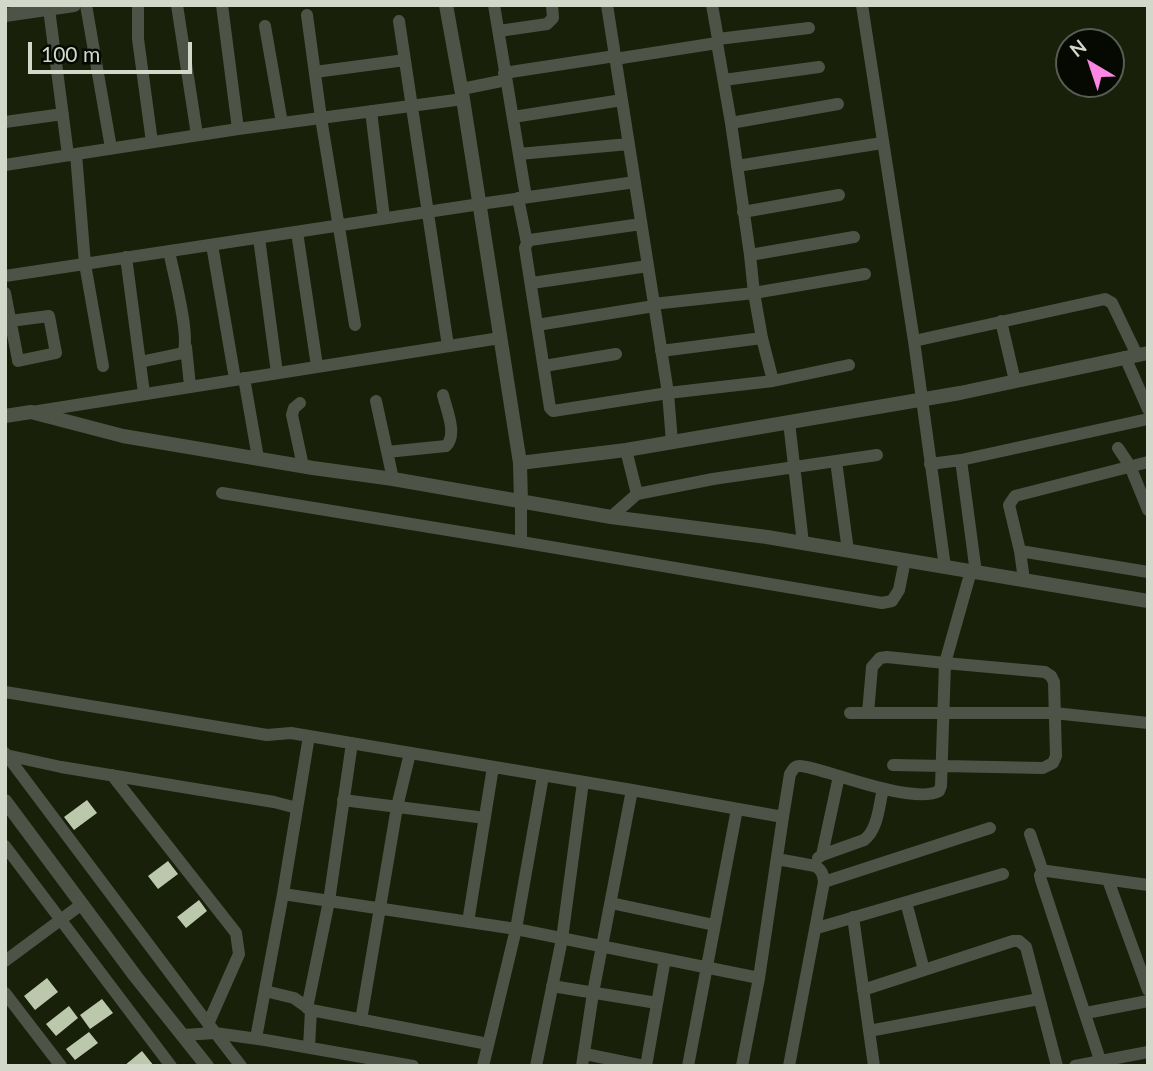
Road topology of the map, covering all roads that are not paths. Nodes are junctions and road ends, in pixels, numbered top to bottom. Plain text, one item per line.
1 (74, 5) edge
2 (86, 5) edge
3 (138, 5) edge
4 (177, 5) edge
5 (222, 5) edge
6 (446, 5) edge
7 (494, 5) edge
8 (552, 5) edge
9 (622, 5) edge
10 (712, 5) edge
11 (862, 5) edge
12 (607, 6) edge
13 (49, 9) junction
14 (5, 15) edge
15 (307, 15) dead end
16 (399, 21) dead end
17 (265, 26) dead end
18 (809, 28) dead end
19 (499, 31) junction
20 (717, 41) junction
21 (615, 57) junction
22 (405, 60) junction
23 (819, 67) dead end
24 (315, 72) junction
25 (505, 76) junction
26 (724, 80) junction
27 (462, 94) junction
28 (622, 100) junction
29 (838, 104) dead end
30 (412, 106) junction
31 (371, 111) junction
32 (63, 114) junction
33 (513, 117) junction
34 (321, 118) junction
35 (5, 121) edge
36 (282, 123) junction
37 (731, 123) junction
38 (238, 129) junction
39 (197, 135) junction
40 (152, 142) junction
41 (882, 143) junction
42 (629, 144) junction
43 (111, 148) junction
44 (519, 153) junction
45 (72, 154) junction
46 (5, 164) edge
47 (737, 166) junction
48 (635, 182) junction
49 (839, 195) dead end
50 (522, 198) junction
51 (480, 204) junction
52 (428, 212) junction
53 (743, 212) junction
54 (384, 218) junction
55 (641, 224) junction
56 (340, 225) junction
57 (297, 232) junction
58 (854, 237) dead end
59 (259, 238) junction
60 (527, 243) junction
61 (212, 244) junction
62 (169, 251) junction
63 (750, 255) junction
64 (126, 257) junction
65 (85, 264) junction
66 (648, 266) junction
67 (865, 274) dead end
68 (5, 276) edge
69 (532, 283) junction
70 (5, 293) edge
71 (754, 293) junction
72 (654, 305) junction
73 (10, 321) junction
74 (1001, 321) junction
75 (355, 325) dead end
76 (537, 325) junction
77 (500, 338) junction
78 (762, 338) junction
79 (914, 341) junction
80 (448, 346) junction
81 (186, 347) junction
82 (661, 351) junction
83 (616, 354) dead end
84 (1137, 355) edge
85 (141, 362) junction
86 (849, 365) dead end
87 (103, 366) dead end
88 (317, 366) junction
89 (544, 366) junction
90 (277, 373) junction
91 (240, 378) junction
92 (773, 381) junction
93 (1016, 381) junction
94 (190, 386) junction
95 (145, 393) junction
96 (668, 393) junction
97 (443, 395) dead end
98 (921, 400) junction
99 (376, 401) dead end
100 (300, 403) dead end
101 (1148, 409) edge
102 (31, 412) junction
103 (5, 416) edge
104 (1148, 419) edge
105 (789, 422) junction
106 (672, 442) junction
107 (1118, 448) dead end
108 (626, 450) junction
109 (387, 452) junction
110 (877, 455) dead end
111 (258, 458) junction
112 (961, 460) junction
113 (836, 461) junction
114 (1148, 462) edge
115 (520, 463) junction
116 (930, 464) junction
117 (303, 466) junction
118 (794, 467) junction
119 (1130, 467) junction
120 (393, 479) junction
121 (222, 494) dead end
122 (636, 494) junction
123 (520, 503) junction
124 (1148, 510) edge
125 (611, 517) junction
126 (521, 542) junction
127 (803, 543) junction
128 (848, 551) junction
129 (1020, 551) junction
130 (905, 561) junction
131 (945, 567) junction
132 (973, 572) junction
133 (1148, 572) edge
134 (1024, 580) junction
135 (1148, 601) edge
136 (945, 663) junction
137 (5, 692) edge
138 (850, 713) dead end
139 (868, 713) junction
140 (943, 713) junction
141 (1054, 713) junction
142 (1148, 723) edge
143 (309, 736) junction
144 (352, 743) junction
145 (410, 753) junction
146 (6, 754) edge
147 (893, 765) dead end
148 (940, 766) junction
149 (494, 767) junction
150 (113, 775) junction
151 (543, 776) junction
152 (839, 776) junction
153 (583, 782) junction
154 (883, 789) junction
155 (632, 790) junction
156 (343, 800) junction
157 (5, 801) edge
158 (397, 807) junction
159 (297, 808) junction
160 (737, 809) junction
161 (783, 817) junction
162 (485, 818) junction
163 (990, 828) dead end
164 (1030, 834) dead end
165 (5, 846) edge
166 (822, 855) junction
167 (777, 859) junction
168 (815, 866) junction
169 (1043, 872) junction
170 (1003, 874) dead end
171 (1108, 880) junction
172 (824, 882) junction
173 (1148, 885) edge
174 (283, 894) junction
175 (329, 901) junction
176 (906, 902) junction
177 (611, 903) junction
178 (82, 904) junction
179 (380, 909) junction
180 (853, 917) junction
181 (61, 920) junction
182 (468, 922) junction
183 (714, 926) junction
184 (817, 928) junction
185 (516, 929) junction
186 (562, 939) junction
187 (603, 947) junction
188 (665, 960) junction
189 (5, 961) edge
190 (706, 968) junction
191 (924, 970) junction
192 (759, 978) junction
193 (552, 986) junction
194 (863, 990) junction
195 (1148, 990) edge
196 (265, 991) junction
197 (5, 993) edge
198 (593, 993) junction
199 (1040, 999) junction
200 (1148, 1001) edge
201 (657, 1003) junction
202 (309, 1009) junction
203 (1086, 1013) junction
204 (361, 1020) junction
205 (211, 1028) junction
206 (869, 1031) junction
207 (183, 1035) junction
208 (256, 1038) junction
209 (488, 1044) junction
210 (309, 1047) junction
211 (1148, 1052) edge
212 (584, 1060) edge
213 (1102, 1063) edge
214 (61, 1066) edge
215 (171, 1066) edge
216 (207, 1066) edge
217 (241, 1066) edge
218 (413, 1066) edge
219 (483, 1066) edge
220 (536, 1066) edge
221 (645, 1066) edge
222 (688, 1066) edge
223 (742, 1066) edge
224 (789, 1066) edge
225 (874, 1066) edge
226 (1058, 1066) edge
227 (1075, 1066) edge

1 - 13 street
2 - 43 street
3 - 40 street
4 - 39 street
5 - 38 street
6 - 27 street
7 - 19 street
8 - 19 street
9 - 12 street
10 - 20 street
11 - 41 street
12 - 21 street
13 - 14 street
13 - 32 street
15 - 24 street
16 - 22 street
17 - 36 street
18 - 20 street
19 - 25 street
20 - 21 street
20 - 26 street
21 - 25 street
21 - 28 street
22 - 24 street
22 - 30 street
23 - 26 street
24 - 34 street
25 - 27 street
25 - 33 street
26 - 37 street
27 - 30 street
27 - 51 street
28 - 33 street
28 - 42 street
29 - 37 street
30 - 31 street
30 - 52 street
31 - 34 street
31 - 54 street
32 - 35 street
32 - 45 street
33 - 44 street
34 - 36 street
34 - 56 street
36 - 38 street
37 - 47 street
38 - 39 street
39 - 40 street
40 - 43 street
41 - 47 street
41 - 79 street
42 - 44 street
42 - 48 street
43 - 45 street
44 - 50 street
45 - 46 street
45 - 65 street
47 - 53 street
48 - 50 street
48 - 55 street
49 - 53 street
50 - 51 street
50 - 60 street
51 - 52 street
51 - 77 street
52 - 54 street
52 - 80 street
53 - 63 street
54 - 56 street
55 - 60 street
55 - 66 street
56 - 57 street
56 - 75 street
57 - 59 street
57 - 88 street
58 - 63 street
59 - 61 street
59 - 90 street
60 - 69 street
61 - 62 street
61 - 91 street
62 - 64 street
62 - 81 street
63 - 71 street
64 - 65 street
64 - 85 street
65 - 68 street
65 - 87 street
66 - 69 street
66 - 72 street
67 - 71 street
69 - 76 street
70 - 73 street
71 - 72 street
71 - 78 street
72 - 76 street
72 - 82 street
73 - 73 street
74 - 79 street
74 - 84 street
74 - 93 street
76 - 89 street
77 - 80 street
77 - 115 street
78 - 82 street
78 - 92 street
79 - 98 street
80 - 88 street
81 - 85 street
81 - 94 street
82 - 96 street
83 - 89 street
84 - 93 street
84 - 101 street
85 - 95 street
86 - 92 street
88 - 90 street
89 - 96 street
90 - 91 street
91 - 94 street
91 - 111 street
92 - 96 street
93 - 98 street
94 - 95 street
95 - 102 street
96 - 106 street
97 - 109 street
98 - 105 street
98 - 116 street
99 - 109 street
100 - 117 street
102 - 103 street
102 - 111 street
104 - 112 street
105 - 106 street
105 - 118 street
106 - 108 street
107 - 119 street
108 - 115 street
108 - 122 street
109 - 120 street
110 - 113 street
111 - 117 street
112 - 116 street
112 - 132 street
113 - 118 street
113 - 128 street
114 - 119 street
115 - 123 street
116 - 131 street
117 - 120 street
118 - 122 street
118 - 127 street
119 - 124 street
119 - 129 street
120 - 123 street
121 - 126 street
122 - 125 street
123 - 125 street
123 - 126 street
125 - 127 street
126 - 130 street
127 - 128 street
128 - 130 street
129 - 133 street
129 - 134 street
130 - 131 street
131 - 132 street
132 - 134 street
132 - 136 street
134 - 135 street
136 - 139 street
136 - 140 street
136 - 141 street
137 - 143 street
138 - 139 street
139 - 140 street
140 - 141 street
140 - 148 street
141 - 142 street
141 - 148 street
143 - 144 street
143 - 159 street
144 - 145 street
144 - 156 street
145 - 149 street
145 - 158 street
146 - 150 street
146 - 205 street
147 - 148 street
148 - 154 street
149 - 151 street
149 - 162 street
150 - 159 street
150 - 205 street
151 - 153 street
151 - 185 street
152 - 154 street
152 - 161 street
152 - 166 street
153 - 155 street
153 - 186 street
154 - 166 street
155 - 160 street
155 - 177 street
156 - 158 street
156 - 175 street
157 - 178 street
158 - 162 street
158 - 179 street
159 - 174 street
160 - 161 street
160 - 183 street
161 - 167 street
162 - 182 street
163 - 172 street
164 - 169 street
165 - 181 street
166 - 168 street
167 - 168 street
167 - 192 street
168 - 172 street
169 - 171 street
169 - 203 street
170 - 176 street
171 - 173 street
171 - 195 street
172 - 184 street
174 - 175 street
174 - 196 street
175 - 179 street
175 - 202 street
176 - 180 street
176 - 191 street
177 - 183 street
177 - 187 street
178 - 181 street
178 - 207 street
179 - 182 street
179 - 204 street
180 - 184 street
180 - 194 street
181 - 189 street
181 - 215 street
182 - 185 street
183 - 190 street
184 - 224 street
185 - 186 street
185 - 209 street
186 - 187 street
186 - 193 street
187 - 188 street
187 - 198 street
188 - 190 street
188 - 201 street
190 - 192 street
190 - 222 street
191 - 194 street
191 - 199 street
192 - 223 street
193 - 198 street
193 - 220 street
194 - 206 street
196 - 202 street
196 - 208 street
197 - 214 street
198 - 201 street
198 - 212 street
199 - 206 street
199 - 226 street
200 - 203 street
201 - 221 street
202 - 204 street
202 - 210 street
203 - 213 street
204 - 209 street
205 - 207 street
205 - 208 street
205 - 217 street
206 - 225 street
207 - 216 street
208 - 210 street
209 - 219 street
210 - 218 street
211 - 213 street
212 - 221 street
213 - 227 street

